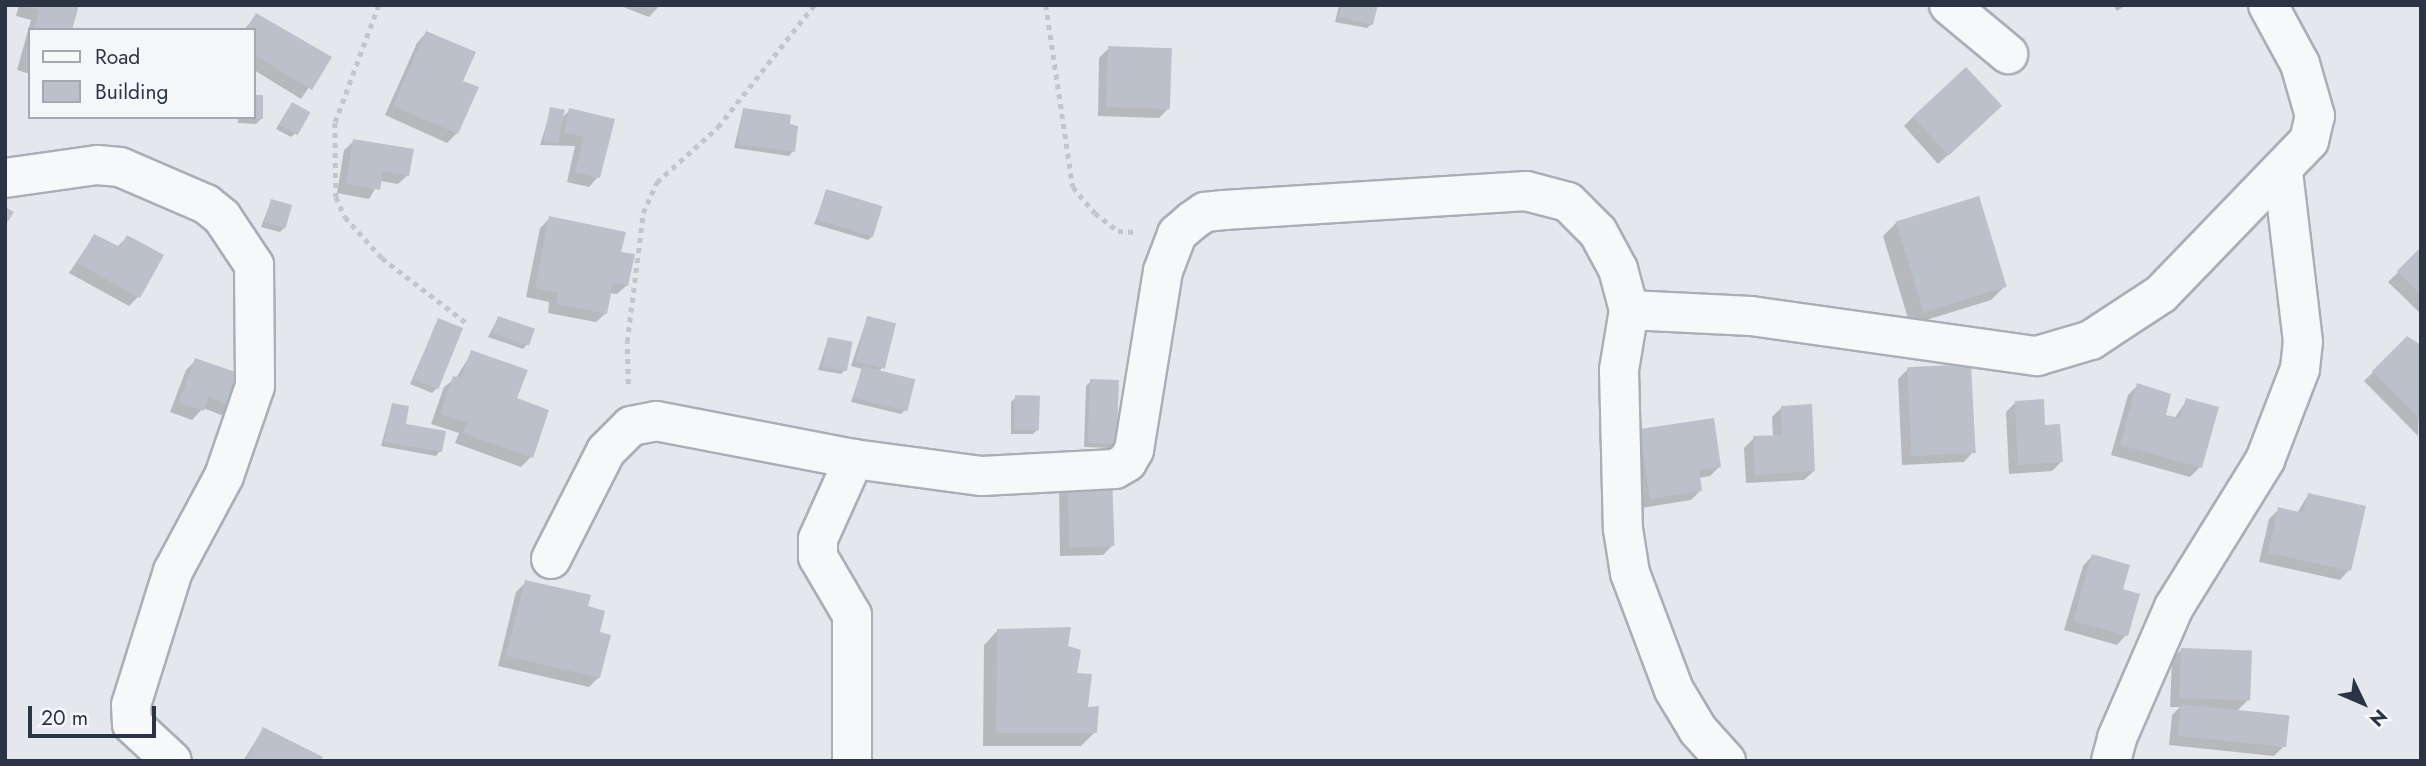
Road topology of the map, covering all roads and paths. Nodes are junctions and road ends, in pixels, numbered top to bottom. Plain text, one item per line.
1 (379, 5) edge
2 (814, 5) edge
3 (1046, 5) edge
4 (1949, 5) edge
5 (2268, 5) edge
6 (2008, 54) dead end
7 (2283, 172) junction
8 (5, 178) edge
9 (1177, 234) junction
10 (1629, 310) junction
11 (468, 324) dead end
12 (631, 426) junction
13 (854, 459) junction
14 (551, 559) dead end
15 (172, 761) edge
16 (852, 761) edge
17 (1726, 761) edge
18 (2111, 761) edge

1 - 11 path
2 - 12 path
3 - 9 path
4 - 6 street
5 - 7 street
7 - 10 street
7 - 18 street
8 - 15 street
9 - 10 street
9 - 13 street
10 - 17 street
12 - 13 street
12 - 14 street
13 - 16 street

